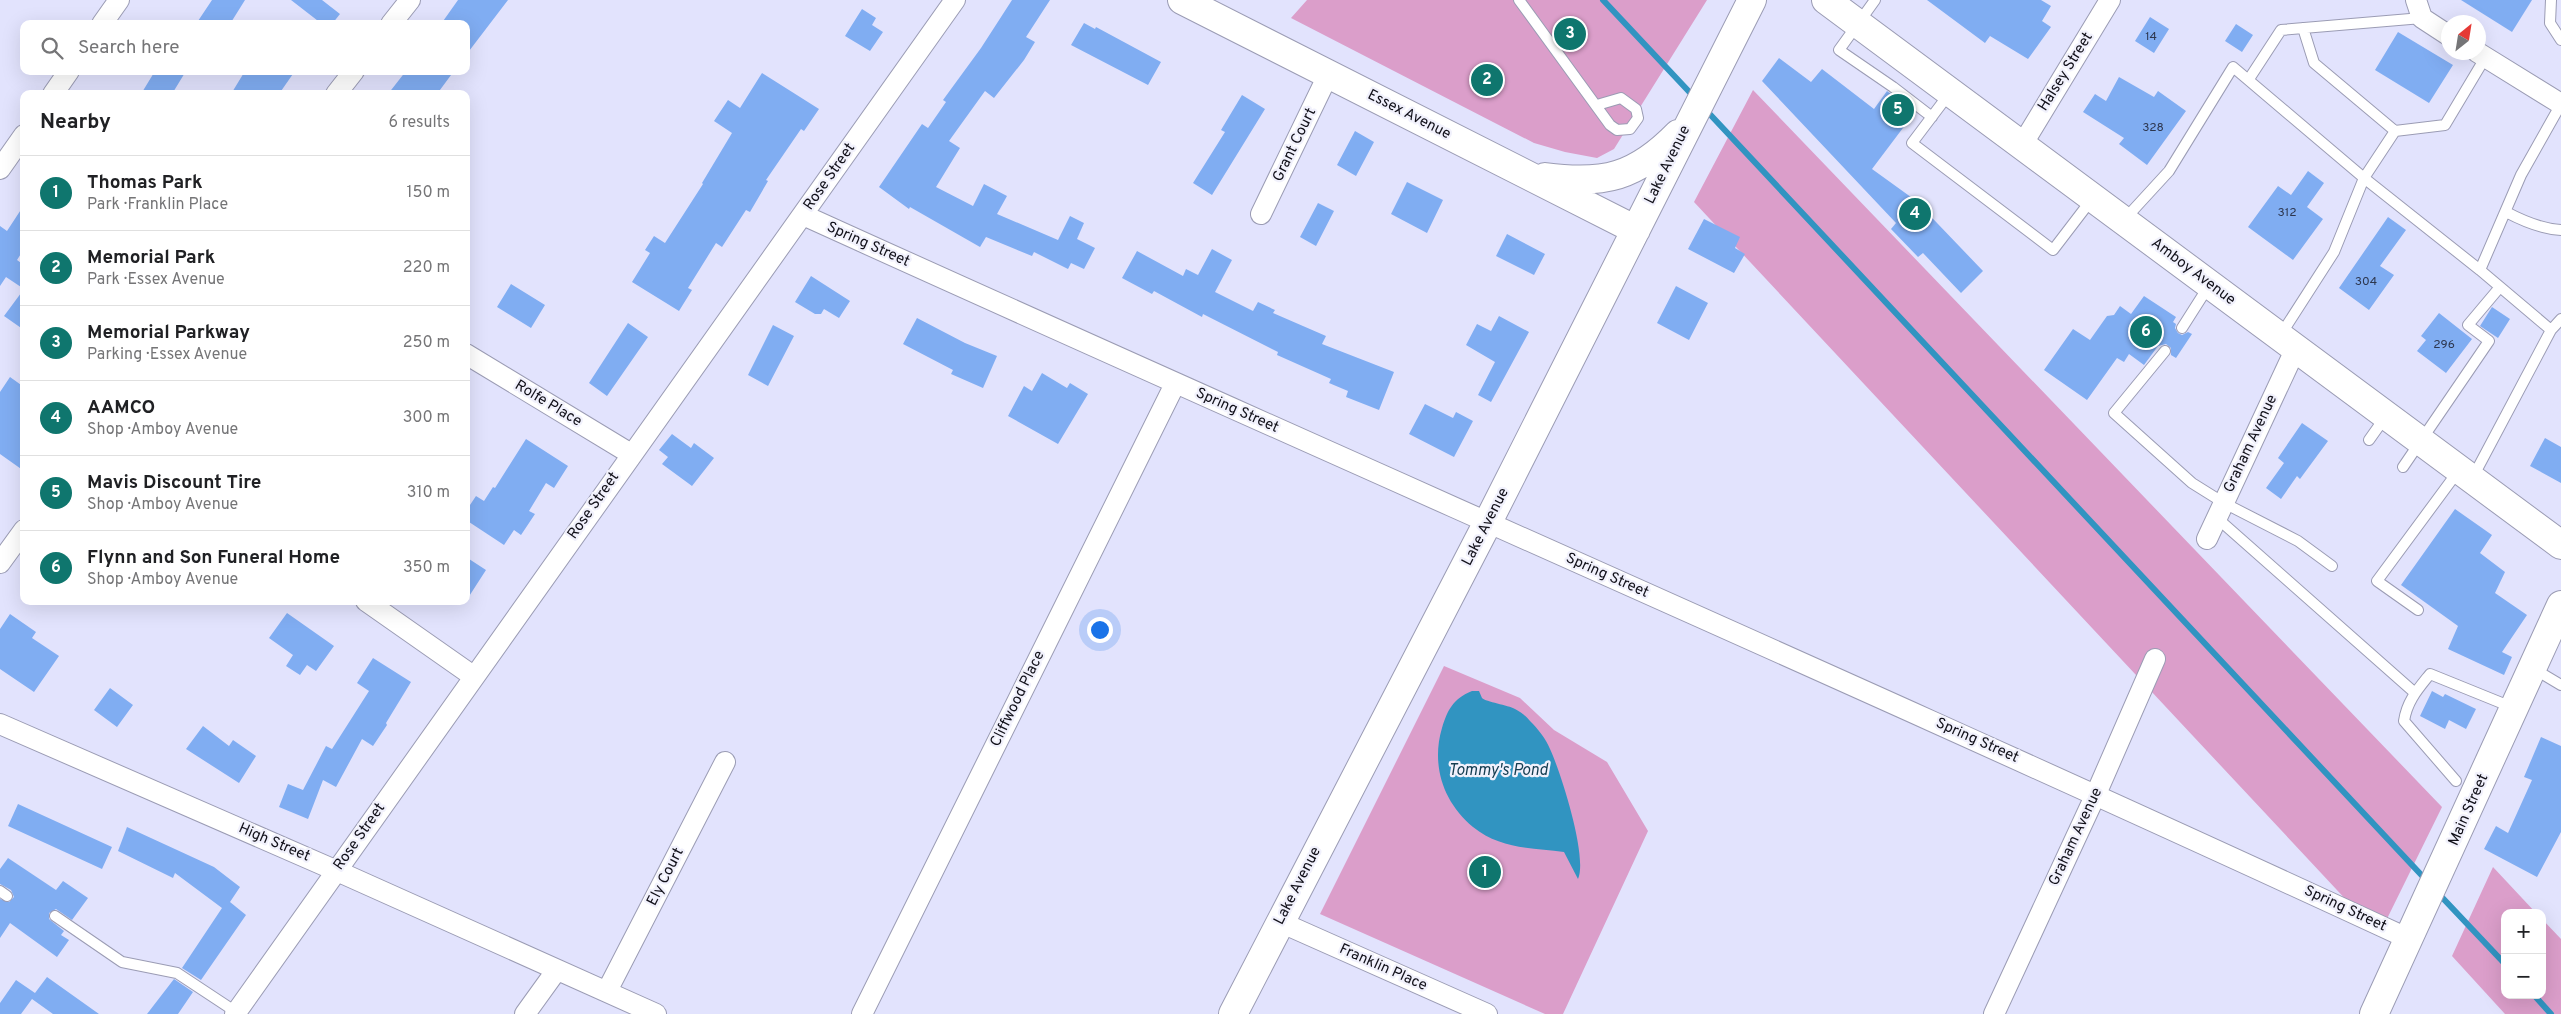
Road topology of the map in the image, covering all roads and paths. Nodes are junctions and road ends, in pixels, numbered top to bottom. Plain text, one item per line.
1 (119, 0) edge
2 (410, 0) edge
3 (956, 0) edge
4 (1182, 0) edge
5 (1519, 0) edge
6 (1752, 0) edge
7 (1826, 0) edge
8 (1875, 0) edge
9 (2110, 0) edge
10 (2551, 0) edge
11 (2419, 9) edge
12 (105, 20) edge
13 (394, 20) edge
14 (1859, 24) junction
15 (2303, 28) junction
16 (2441, 29) edge
17 (2561, 40) edge
18 (2486, 58) edge
19 (2478, 60) edge
20 (66, 75) edge
21 (351, 75) edge
22 (1328, 75) junction
23 (2249, 79) junction
24 (56, 90) edge
25 (339, 90) edge
26 (1950, 92) junction
27 (2561, 104) edge
28 (1596, 105) dead end
29 (1932, 117) junction
30 (1689, 122) junction
31 (2396, 131) junction
32 (20, 141) edge
33 (2022, 145) junction
34 (0, 169) edge
35 (1527, 174) junction
36 (2364, 178) junction
37 (2093, 198) junction
38 (2506, 212) junction
39 (1261, 214) dead end
40 (803, 215) junction
41 (2124, 220) junction
42 (1636, 230) junction
43 (2561, 230) edge
44 (2480, 270) junction
45 (2210, 284) junction
46 (2500, 287) junction
47 (2561, 319) edge
48 (2182, 328) dead end
49 (2551, 330) junction
50 (2288, 342) junction
51 (2165, 351) dead end
52 (470, 356) edge
53 (1175, 384) junction
54 (2386, 415) junction
55 (2369, 440) dead end
56 (2422, 442) junction
57 (631, 454) junction
58 (2403, 467) dead end
59 (2466, 474) junction
60 (2221, 511) junction
61 (1488, 522) junction
62 (20, 536) edge
63 (2207, 539) dead end
64 (2561, 545) edge
65 (0, 563) edge
66 (2332, 566) dead end
67 (372, 605) edge
68 (2561, 605) edge
69 (2418, 610) dead end
70 (2155, 659) dead end
71 (2532, 668) junction
72 (473, 676) junction
73 (2561, 685) edge
74 (2415, 693) junction
75 (2515, 708) junction
76 (0, 724) edge
77 (725, 762) dead end
78 (2456, 781) dead end
79 (2096, 794) junction
80 (337, 870) junction
81 (55, 916) dead end
82 (1280, 922) junction
83 (2414, 930) junction
84 (556, 971) junction
85 (606, 991) junction
86 (235, 1013) edge
87 (525, 1014) edge
88 (656, 1014) edge
89 (862, 1014) edge
90 (1233, 1014) edge
91 (1486, 1014) edge
92 (1994, 1014) edge
93 (2374, 1014) edge

1 - 12 street
2 - 13 street
3 - 40 street, Rose Street
4 - 22 street, Essex Avenue
5 - 28 lane
6 - 30 street, Lake Avenue
7 - 14 street, Amboy Avenue
8 - 14 lane
9 - 33 street, Halsey Street
10 - 17 lane
11 - 15 lane
11 - 16 street
14 - 26 street, Amboy Avenue
14 - 29 lane
15 - 23 lane
15 - 31 lane
18 - 27 street
19 - 31 lane
20 - 24 street
21 - 25 street
22 - 35 street, Essex Avenue
22 - 39 street, Grant Court
23 - 36 lane
23 - 41 lane
26 - 29 lane
26 - 33 street, Amboy Avenue
27 - 38 lane
29 - 37 lane
30 - 35 street
30 - 42 street, Lake Avenue
31 - 36 lane
32 - 34 street
33 - 37 street, Amboy Avenue
35 - 42 street, Essex Avenue
36 - 44 lane
36 - 50 lane
37 - 41 street, Amboy Avenue
38 - 43 lane
38 - 44 lane
40 - 53 street, Spring Street
40 - 57 street, Rose Street
41 - 45 street, Amboy Avenue
42 - 61 street, Lake Avenue
44 - 46 lane
45 - 48 lane
45 - 50 street, Amboy Avenue
46 - 49 lane
46 - 56 lane
47 - 49 lane
49 - 59 lane
50 - 54 street, Amboy Avenue
50 - 60 street, Graham Avenue
51 - 60 lane
52 - 57 street, Rolfe Place
53 - 61 street, Spring Street
53 - 89 street, Cliffwood Place
54 - 55 lane
54 - 56 street, Amboy Avenue
56 - 58 lane
56 - 59 street, Amboy Avenue
57 - 72 street, Rose Street
59 - 64 street, Amboy Avenue
59 - 69 lane
60 - 63 street, Graham Avenue
60 - 66 lane
60 - 74 lane
61 - 79 street, Spring Street
61 - 82 street, Lake Avenue
62 - 65 street
67 - 72 street
68 - 71 street, Main Street
70 - 79 street, Graham Avenue
71 - 73 lane
71 - 75 street, Main Street
72 - 80 street, Rose Street
74 - 75 lane
74 - 78 lane
75 - 83 street, Main Street
76 - 80 street, High Street
77 - 85 street, Ely Court
79 - 83 street, Spring Street
79 - 92 street, Graham Avenue
80 - 84 street, High Street
80 - 86 street, Rose Street
81 - 86 lane
82 - 90 street, Lake Avenue
82 - 91 street, Franklin Place
83 - 93 street, Main Street
84 - 85 street, High Street
84 - 87 street
85 - 88 street, High Street

